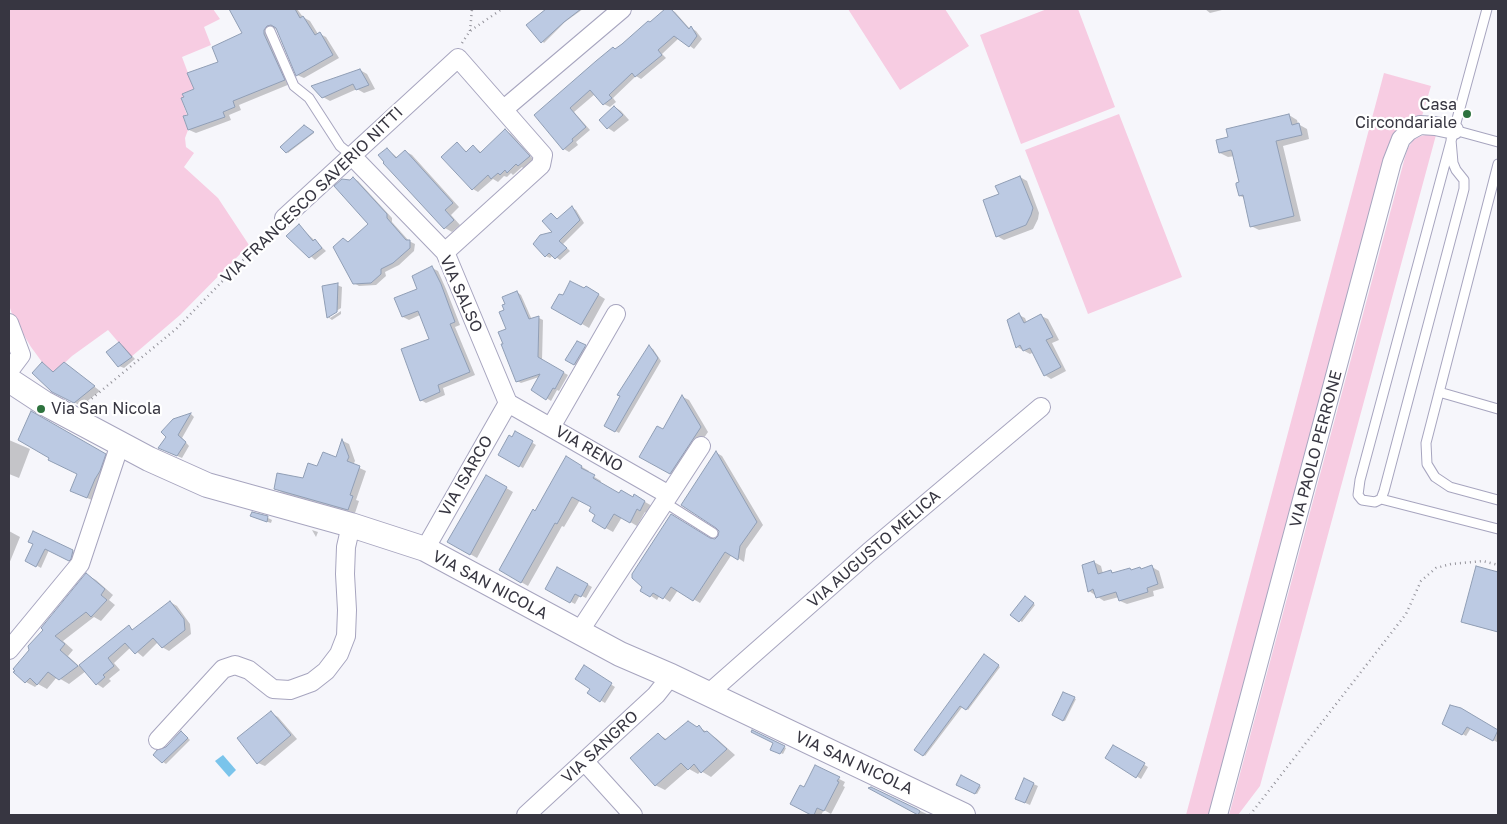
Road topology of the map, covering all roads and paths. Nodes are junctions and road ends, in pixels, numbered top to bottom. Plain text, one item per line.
1 (472, 9) edge
2 (502, 9) edge
3 (622, 9) edge
4 (1487, 9) edge
5 (270, 31) dead end
6 (470, 31) junction
7 (458, 58) junction
8 (504, 109) junction
9 (1452, 135) junction
10 (1498, 142) edge
11 (352, 155) junction
12 (1498, 164) edge
13 (284, 218) joint
14 (445, 252) junction
15 (616, 314) dead end
16 (9, 323) edge
17 (9, 371) edge
18 (9, 380) edge
19 (1438, 392) junction
20 (508, 403) junction
21 (1040, 407) dead end
22 (1498, 409) edge
23 (70, 417) junction
24 (552, 427) junction
25 (120, 444) junction
26 (701, 446) dead end
27 (667, 498) junction
28 (1381, 499) junction
29 (1498, 500) edge
30 (351, 525) junction
31 (1498, 529) edge
32 (713, 533) dead end
33 (425, 549) junction
34 (1498, 565) edge
35 (579, 632) junction
36 (9, 650) edge
37 (672, 676) junction
38 (708, 694) junction
39 (158, 740) dead end
40 (585, 762) junction
41 (526, 815) edge
42 (633, 815) edge
43 (963, 815) edge
44 (1218, 815) edge
45 (1250, 815) edge

1 - 6 path
2 - 6 path
3 - 8 street
4 - 9 lane
5 - 11 lane
6 - 7 path
7 - 8 street
7 - 11 street, VIA FRANCESCO SAVERIO NITTI
8 - 14 street
9 - 10 lane
9 - 28 lane
9 - 28 lane
9 - 44 street, VIA PAOLO PERRONE
11 - 13 street, VIA FRANCESCO SAVERIO NITTI
11 - 14 street, VIA SALSO
12 - 19 lane
13 - 23 path, VIA FRANCESCO SAVERIO NITTI
14 - 20 street, VIA SALSO
15 - 24 street
16 - 17 street
18 - 23 street, VIA SAN NICOLA
19 - 22 lane
19 - 29 lane
20 - 24 street, VIA RENO
20 - 33 street, VIA ISARCO
21 - 38 street, VIA AUGUSTO MELICA
23 - 25 street, VIA SAN NICOLA
24 - 27 street, VIA RENO
25 - 30 street, VIA SAN NICOLA
25 - 36 street
26 - 27 street
27 - 32 lane
27 - 35 street
28 - 31 lane
30 - 33 street, VIA SAN NICOLA
30 - 39 street
33 - 35 street, VIA SAN NICOLA
34 - 45 path
35 - 37 street, VIA SAN NICOLA
37 - 38 street, VIA SAN NICOLA
37 - 40 street, VIA SANGRO
38 - 43 street, VIA SAN NICOLA
40 - 41 street, VIA SANGRO
40 - 42 street

